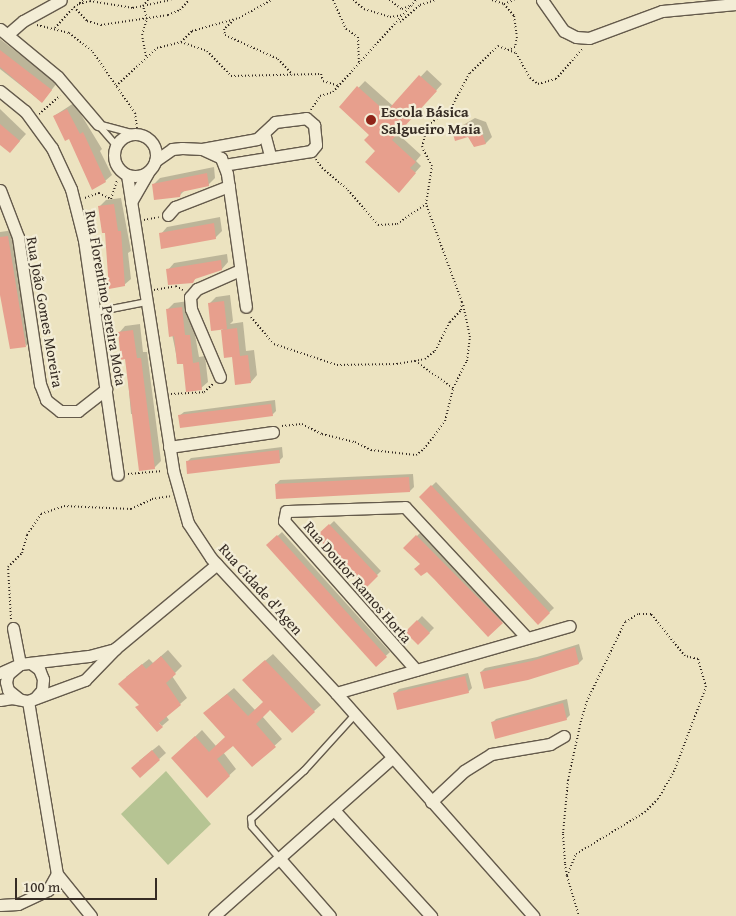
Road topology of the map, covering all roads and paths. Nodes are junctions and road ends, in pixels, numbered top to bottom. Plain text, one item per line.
1 (62, 0) edge
2 (84, 0) edge
3 (148, 0) edge
4 (171, 0) edge
5 (189, 0) edge
6 (272, 0) edge
7 (333, 0) edge
8 (353, 0) edge
9 (389, 0) edge
10 (416, 0) edge
11 (435, 0) edge
12 (492, 0) edge
13 (514, 0) edge
14 (542, 0) edge
15 (79, 4) junction
16 (504, 4) junction
17 (736, 4) edge
18 (412, 5) junction
19 (143, 6) junction
20 (74, 7) junction
21 (405, 15) junction
22 (145, 17) junction
23 (234, 20) junction
24 (23, 21) junction
25 (55, 28) junction
26 (392, 28) junction
27 (4, 32) edge
28 (589, 38) junction
29 (181, 42) junction
30 (508, 50) junction
31 (146, 56) junction
32 (359, 64) junction
33 (292, 74) junction
34 (116, 86) junction
35 (339, 86) junction
36 (69, 88) junction
37 (0, 91) edge
38 (306, 118) junction
39 (31, 120) junction
40 (98, 124) junction
41 (264, 133) junction
42 (140, 136) junction
43 (116, 145) junction
44 (172, 149) junction
45 (202, 149) junction
46 (311, 151) junction
47 (270, 156) junction
48 (155, 161) junction
49 (224, 165) junction
50 (148, 172) junction
51 (124, 173) junction
52 (229, 186) junction
53 (0, 190) edge
54 (131, 202) junction
55 (74, 203) junction
56 (426, 204) junction
57 (168, 215) joint
58 (134, 222) junction
59 (240, 270) junction
60 (192, 295) junction
61 (147, 297) junction
62 (462, 302) junction
63 (246, 308) joint
64 (96, 312) junction
65 (415, 361) junction
66 (220, 377) joint
67 (454, 388) junction
68 (106, 389) junction
69 (161, 395) junction
70 (273, 432) joint
71 (169, 447) junction
72 (173, 470) junction
73 (118, 475) joint
74 (177, 496) junction
75 (217, 564) junction
76 (570, 626) dead end
77 (13, 628) joint
78 (527, 638) junction
79 (116, 648) junction
80 (26, 664) junction
81 (416, 670) junction
82 (0, 673) edge
83 (336, 693) junction
84 (27, 699) junction
85 (0, 700) edge
86 (355, 715) junction
87 (564, 736) dead end
88 (392, 758) junction
89 (431, 802) junction
90 (334, 810) junction
91 (279, 858) junction
92 (57, 874) junction
93 (567, 876) junction
94 (0, 905) edge
95 (91, 916) edge
96 (214, 916) edge
97 (330, 916) edge
98 (431, 916) edge
99 (533, 916) edge
100 (579, 916) edge

1 - 24 street
2 - 15 path
3 - 19 path
4 - 19 path
5 - 22 path
6 - 23 path
7 - 32 path
8 - 21 path
9 - 18 path
10 - 18 path
11 - 26 path
12 - 16 path
13 - 16 path
14 - 28 street
15 - 19 path
15 - 20 path
16 - 30 path
17 - 28 street
18 - 21 path
19 - 22 path
20 - 22 path
20 - 25 path
21 - 26 path
22 - 31 path
23 - 29 path
23 - 33 path
24 - 25 path
24 - 27 street
25 - 34 path
26 - 32 path
27 - 36 street
28 - 30 path
29 - 31 path
29 - 33 path
30 - 56 path
31 - 34 path
32 - 35 path
33 - 35 path
34 - 42 path
35 - 38 path
36 - 39 path
36 - 40 street
37 - 39 street, Rua Florentino Pereira Mota
38 - 41 street
38 - 46 street
39 - 55 street, Rua Florentino Pereira Mota
40 - 42 lane
40 - 43 lane
41 - 45 street
41 - 47 street
42 - 43 street
42 - 44 street
42 - 48 street
43 - 51 street
44 - 45 street
44 - 48 street
45 - 49 street
46 - 47 street
46 - 56 path
47 - 49 street
48 - 50 street
49 - 52 street
50 - 51 street
50 - 54 street
51 - 54 street, Rua Cidade d'Agen
51 - 55 path
52 - 57 street
52 - 59 street
53 - 68 street, Rua João Gomes Moreira
54 - 58 street, Rua Cidade d'Agen
55 - 64 street, Rua Florentino Pereira Mota
56 - 62 path
57 - 58 path
58 - 61 street, Rua Cidade d'Agen
59 - 60 street
59 - 63 street
60 - 61 path
60 - 66 street
61 - 64 lane
61 - 69 street, Rua Cidade d'Agen
62 - 65 path
62 - 67 path
63 - 65 path
64 - 68 street, Rua Florentino Pereira Mota
65 - 67 path
66 - 69 path
67 - 70 path
68 - 73 street, Rua Florentino Pereira Mota
69 - 71 street, Rua Cidade d'Agen
70 - 71 street
71 - 72 street, Rua Cidade d'Agen
72 - 73 path
72 - 74 street, Rua Cidade d'Agen
74 - 75 street, Rua Cidade d'Agen
74 - 77 path
75 - 79 street
75 - 83 street, Rua Cidade d'Agen
76 - 78 street
77 - 80 street
78 - 81 street
78 - 81 street, Rua Doutor Ramos Horta
79 - 80 street
79 - 84 street
80 - 82 street
80 - 84 street
80 - 84 street
81 - 83 street
83 - 86 street, Rua Cidade d'Agen
84 - 85 street
84 - 92 street
86 - 88 street, Rua Cidade d'Agen
86 - 91 lane
87 - 89 street
88 - 89 street, Rua Cidade d'Agen
88 - 90 street
89 - 99 street, Rua Cidade d'Agen
90 - 91 street
90 - 98 street
91 - 96 street
91 - 97 street
92 - 94 street
92 - 95 street
93 - 93 path
93 - 100 path

